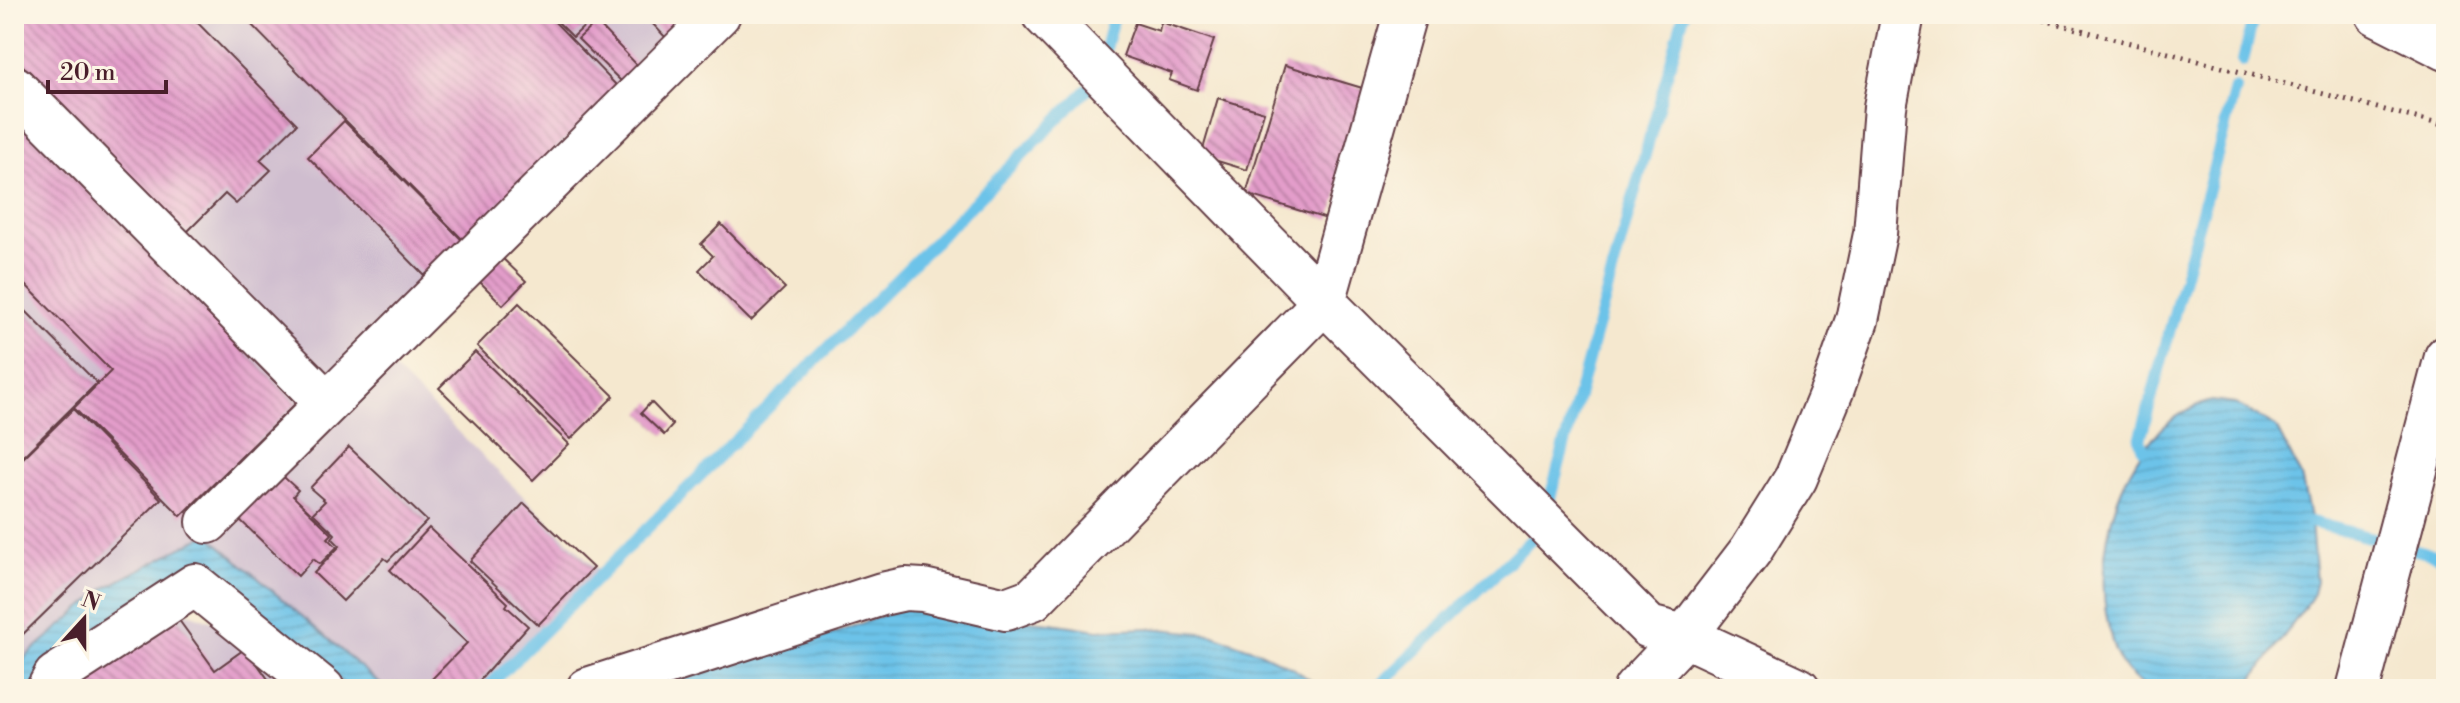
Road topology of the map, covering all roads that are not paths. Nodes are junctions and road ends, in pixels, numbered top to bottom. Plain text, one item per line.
1 (719, 14) edge
2 (1043, 14) edge
3 (1405, 14) edge
4 (1903, 14) edge
5 (2377, 14) edge
6 (2446, 49) edge
7 (14, 87) edge
8 (1324, 302) junction
9 (2446, 357) edge
10 (327, 403) junction
11 (208, 522) dead end
12 (1685, 636) junction
13 (48, 689) edge
14 (323, 689) edge
15 (588, 689) edge
16 (1635, 689) edge
17 (1799, 689) edge
18 (2358, 689) edge

1 - 10 street
2 - 8 street
3 - 8 street
4 - 12 street
5 - 6 street
7 - 10 street
8 - 12 street
8 - 15 street
9 - 18 street
10 - 11 street
12 - 16 street
12 - 17 street
13 - 14 street

